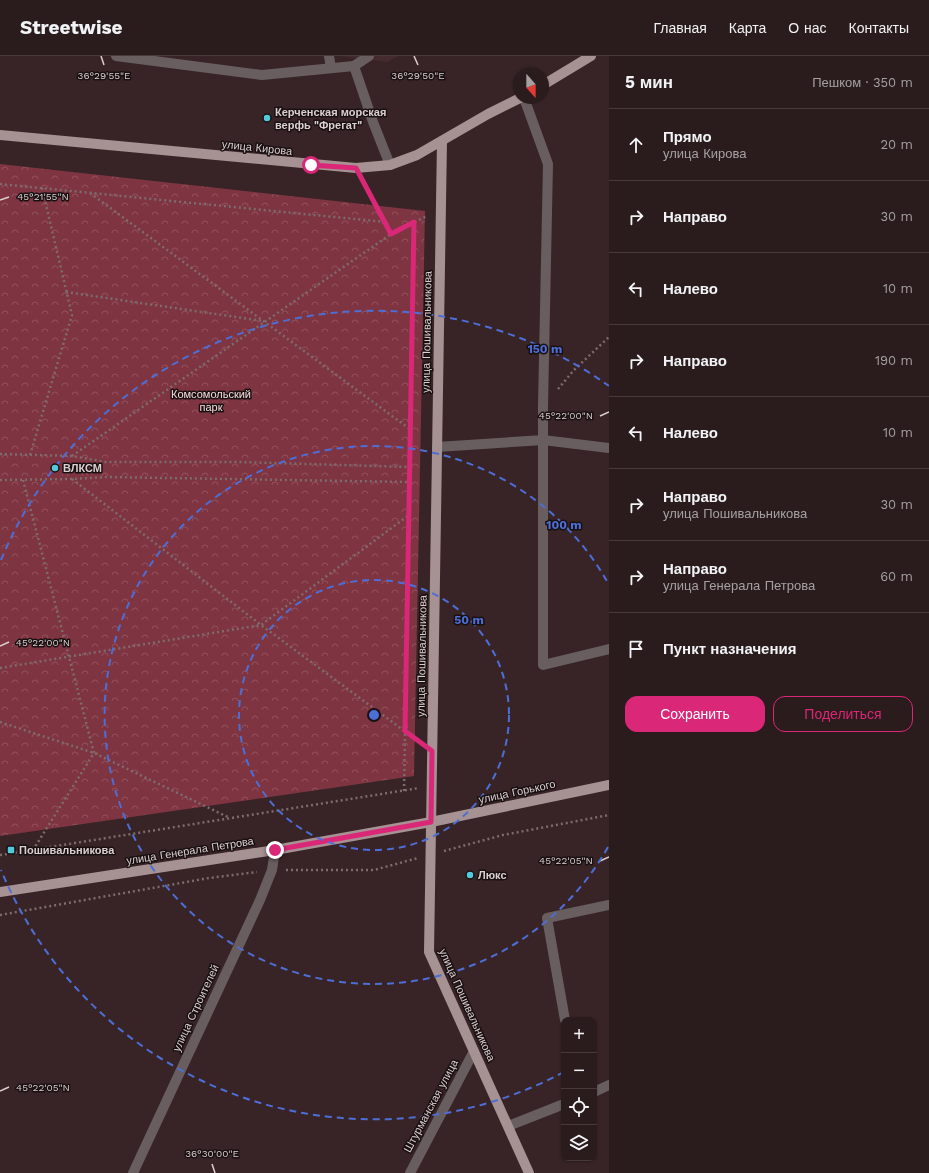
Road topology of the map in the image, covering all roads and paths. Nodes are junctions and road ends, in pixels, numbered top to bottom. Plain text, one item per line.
1 (116, 56) edge
2 (329, 56) edge
3 (369, 56) edge
4 (591, 56) edge
5 (354, 66) junction
6 (331, 68) junction
7 (549, 81) edge
8 (513, 102) edge
9 (526, 104) edge
10 (0, 135) edge
11 (442, 141) junction
12 (390, 164) junction
13 (356, 168) junction
14 (0, 184) edge
15 (42, 188) junction
16 (90, 193) junction
17 (385, 222) junction
18 (391, 234) junction
19 (66, 292) junction
20 (263, 321) junction
21 (609, 337) edge
22 (543, 406) junction
23 (411, 430) junction
24 (544, 440) junction
25 (437, 447) junction
26 (609, 448) edge
27 (0, 454) edge
28 (30, 455) junction
29 (72, 456) junction
30 (410, 467) junction
31 (72, 479) junction
32 (0, 480) edge
33 (23, 480) junction
34 (410, 482) junction
35 (409, 515) junction
36 (261, 626) junction
37 (609, 649) edge
38 (68, 657) junction
39 (0, 668) edge
40 (0, 722) edge
41 (405, 731) junction
42 (432, 751) junction
43 (94, 753) junction
44 (609, 785) edge
45 (431, 786) junction
46 (404, 791) junction
47 (609, 815) edge
48 (231, 818) junction
49 (431, 822) junction
50 (33, 850) junction
51 (275, 850) junction
52 (0, 855) edge
53 (430, 855) junction
54 (272, 870) junction
55 (0, 892) edge
56 (609, 905) edge
57 (0, 914) edge
58 (564, 1017) edge
59 (474, 1051) junction
60 (609, 1085) edge
61 (597, 1091) edge
62 (561, 1105) edge
63 (508, 1126) junction
64 (133, 1173) edge
65 (410, 1173) edge
66 (529, 1173) edge

1 - 6 lane
2 - 6 lane
3 - 5 lane
4 - 7 main road
5 - 6 lane
5 - 12 lane
8 - 11 main road, улица Кирова
9 - 22 lane
10 - 13 main road, улица Кирова
11 - 12 main road, улица Кирова
11 - 25 main road, улица Пошивальникова
12 - 13 main road, улица Кирова
13 - 17 path
14 - 15 path
15 - 16 path
15 - 19 path
16 - 17 path
16 - 20 path
17 - 18 path
18 - 20 path
18 - 23 path
19 - 20 path
19 - 28 path
20 - 23 path
20 - 29 path
21 - 22 path
22 - 24 lane
23 - 30 path
24 - 25 lane
24 - 26 lane
24 - 37 lane
25 - 42 main road, улица Пошивальникова
27 - 28 path
28 - 29 path
29 - 30 path
30 - 34 path
31 - 33 path
31 - 34 path
31 - 36 path
32 - 33 path
33 - 38 path
34 - 35 path
35 - 36 path
35 - 41 path
36 - 38 path
36 - 41 path
38 - 39 path
38 - 43 path
40 - 43 path
41 - 42 path
41 - 46 path
42 - 45 main road, улица Пошивальникова
43 - 48 path
43 - 50 path
44 - 49 main road, улица Горького
45 - 46 path
45 - 49 main road, улица Пошивальникова
46 - 48 path
47 - 53 path
48 - 50 path
49 - 51 main road, улица Генерала Петрова
49 - 53 main road, улица Пошивальникова
50 - 52 path
51 - 54 lane, улица Строителей
51 - 55 main road, улица Генерала Петрова
53 - 54 path
53 - 59 main road, улица Пошивальникова
54 - 57 path
54 - 64 lane, улица Строителей
56 - 58 lane
59 - 63 main road, улица Пошивальникова
59 - 65 lane, Штурманская улица
60 - 61 lane
62 - 63 lane
63 - 66 main road, улица Пошивальникова

